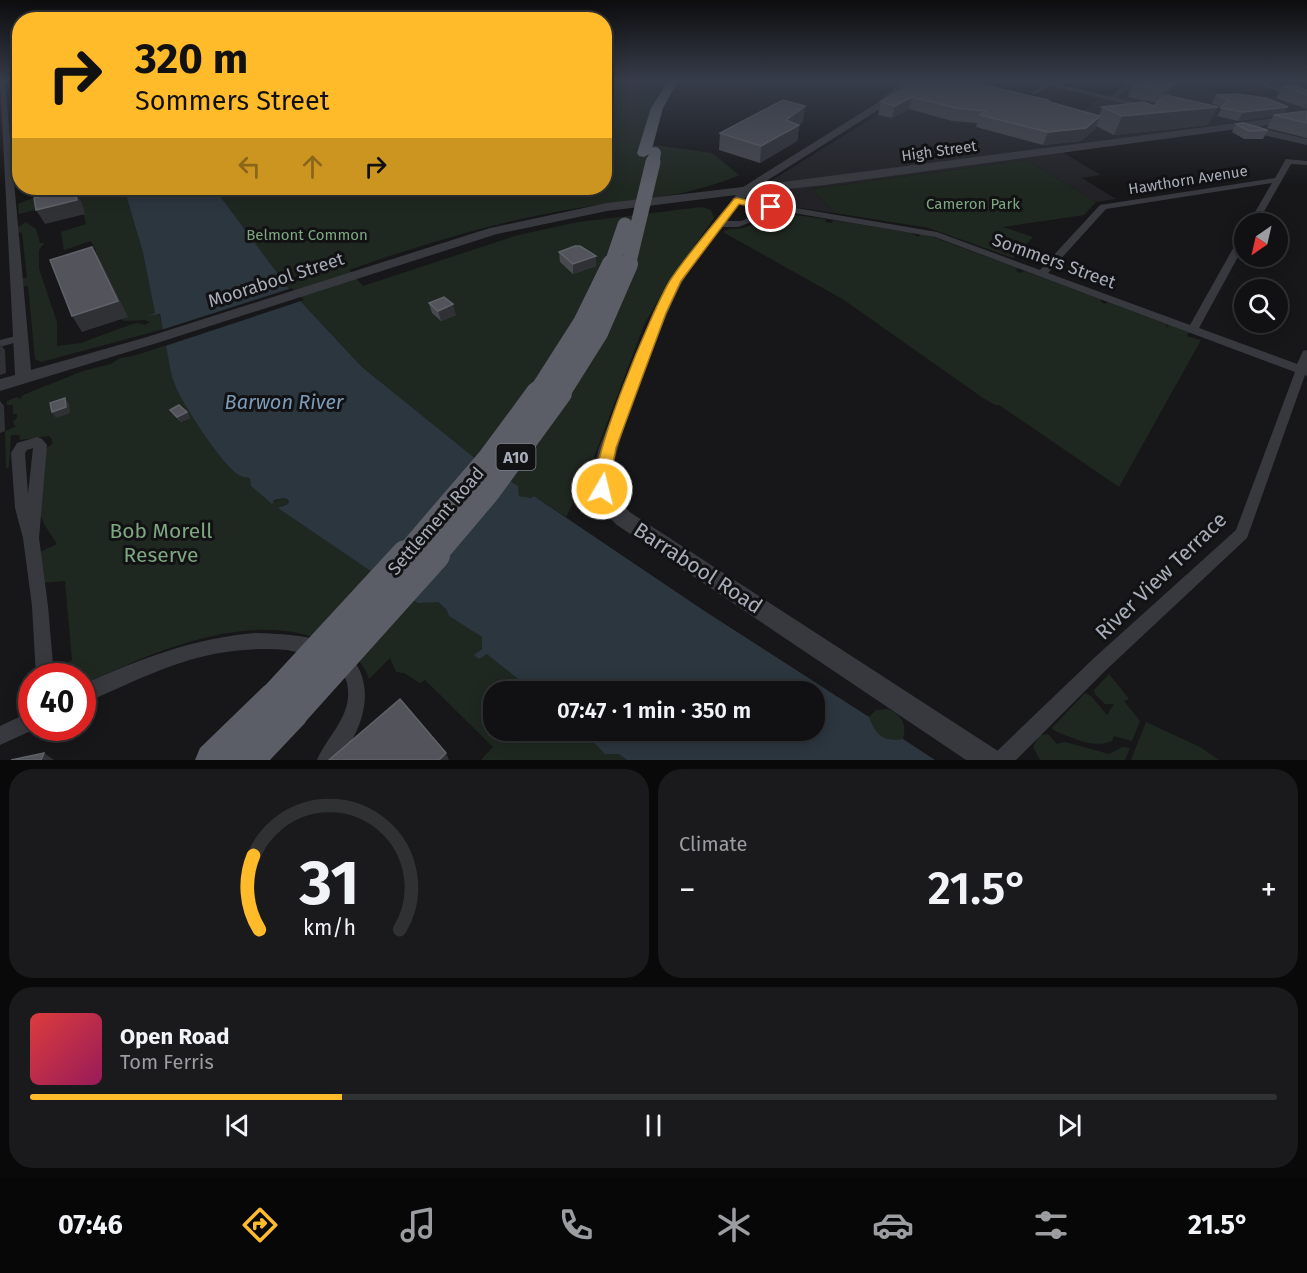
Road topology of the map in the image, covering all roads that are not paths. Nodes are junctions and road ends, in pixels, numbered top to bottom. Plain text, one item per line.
1 (655, 116) edge
2 (664, 116) edge
3 (861, 116) edge
4 (1307, 117) edge
5 (1202, 119) edge
6 (3, 126) edge
7 (1238, 126) junction
8 (1307, 142) edge
9 (649, 153) junction
10 (1307, 163) edge
11 (782, 165) junction
12 (1277, 180) junction
13 (825, 182) junction
14 (796, 183) junction
15 (742, 195) junction
16 (680, 197) junction
17 (701, 201) junction
18 (783, 210) junction
19 (586, 212) junction
20 (1258, 213) edge
21 (723, 220) junction
22 (6, 221) edge
23 (1234, 256) edge
24 (1041, 274) junction
25 (1192, 330) junction
26 (20, 338) junction
27 (152, 340) junction
28 (0, 344) edge
29 (1307, 354) edge
30 (21, 360) junction
31 (79, 367) junction
32 (53, 369) junction
33 (1304, 371) edge
34 (23, 378) junction
35 (0, 385) edge
36 (0, 394) edge
37 (31, 538) junction
38 (44, 663) edge
39 (96, 689) edge
40 (285, 704) junction
41 (18, 727) edge
42 (0, 736) edge
43 (212, 760) edge
44 (246, 760) edge
45 (327, 760) edge
46 (989, 760) edge
47 (1002, 760) edge

1 - 9 highway, Settlement Road / A10
2 - 9 highway, Settlement Road / A10
3 - 11 street
4 - 7 street, High Street
5 - 7 street
6 - 22 street
7 - 8 street
7 - 13 street, High Street
9 - 40 highway, Settlement Road / A10, bridge
10 - 12 street
11 - 14 street
11 - 15 street
11 - 16 street
12 - 20 street
12 - 24 street, Hawthorn Avenue
13 - 14 street, High Street
13 - 15 street, High Street
14 - 15 street, High Street
15 - 16 street, Moorabool Street
15 - 17 street, Moorabool Street
15 - 18 street, Sommers Street
15 - 21 street, Barrabool Road
16 - 19 street, Moorabool Street
17 - 19 street, Moorabool Street
17 - 21 street
18 - 21 street, Sommers Street
18 - 24 street, Sommers Street
19 - 27 street, Moorabool Street
21 - 46 street, Barrabool Road
22 - 26 street
23 - 25 street
24 - 25 street, Sommers Street
25 - 33 street, Sommers Street
26 - 28 street
26 - 30 street
27 - 31 street, Moorabool Street
27 - 32 street, Moorabool Street
29 - 33 street, River View Terrace
30 - 32 street
30 - 34 street
31 - 34 street
31 - 36 street, Moorabool Street
32 - 34 street, Moorabool Street
33 - 47 street, River View Terrace
34 - 35 street, Moorabool Street
37 - 37 street
37 - 38 street
39 - 45 street
40 - 43 highway, Settlement Road / A10
40 - 44 highway, Settlement Road / A10
41 - 42 street

